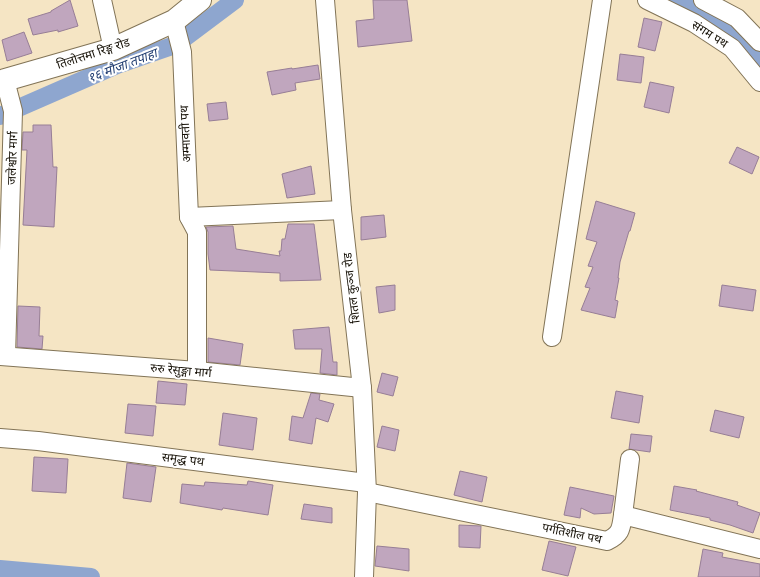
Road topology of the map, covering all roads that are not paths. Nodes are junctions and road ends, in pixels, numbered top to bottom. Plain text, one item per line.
1 (102, 0) edge
2 (200, 0) edge
3 (325, 0) edge
4 (602, 0) edge
5 (647, 0) edge
6 (703, 0) edge
7 (174, 22) junction
8 (760, 42) edge
9 (113, 49) junction
10 (4, 81) edge
11 (760, 82) edge
12 (342, 210) junction
13 (189, 217) junction
14 (552, 338) dead end
15 (3, 356) edge
16 (197, 371) junction
17 (362, 388) junction
18 (0, 438) edge
19 (630, 460) dead end
20 (367, 487) junction
21 (623, 515) junction
22 (760, 549) edge
23 (364, 577) edge

1 - 9 street
2 - 7 street, तिलोत्तमा रिङ्ग रोड
3 - 12 street, शितल कुञ्ज रोड
4 - 14 street
5 - 11 street, संगम पथ
6 - 8 street
7 - 9 street, तिलोत्तमा रिङ्ग रोड
7 - 13 street, अम्मावती पथ
9 - 10 street, तिलोत्तमा रिङ्ग रोड
10 - 15 street, जलेश्वोर मार्ग
12 - 13 street
12 - 17 street, शितल कुञ्ज रोड
13 - 16 street, अम्मावती पथ
15 - 16 street, रुरु रेसुङ्गा मार्ग
16 - 17 street, रुरु रेसुङ्गा मार्ग
17 - 20 street, शितल कुञ्ज रोड
18 - 20 street, समृद्ध पथ
19 - 21 street, पर्गतिशील पथ
20 - 21 street, पर्गतिशील पथ
20 - 23 street, शितल कुञ्ज रोड
21 - 22 street

